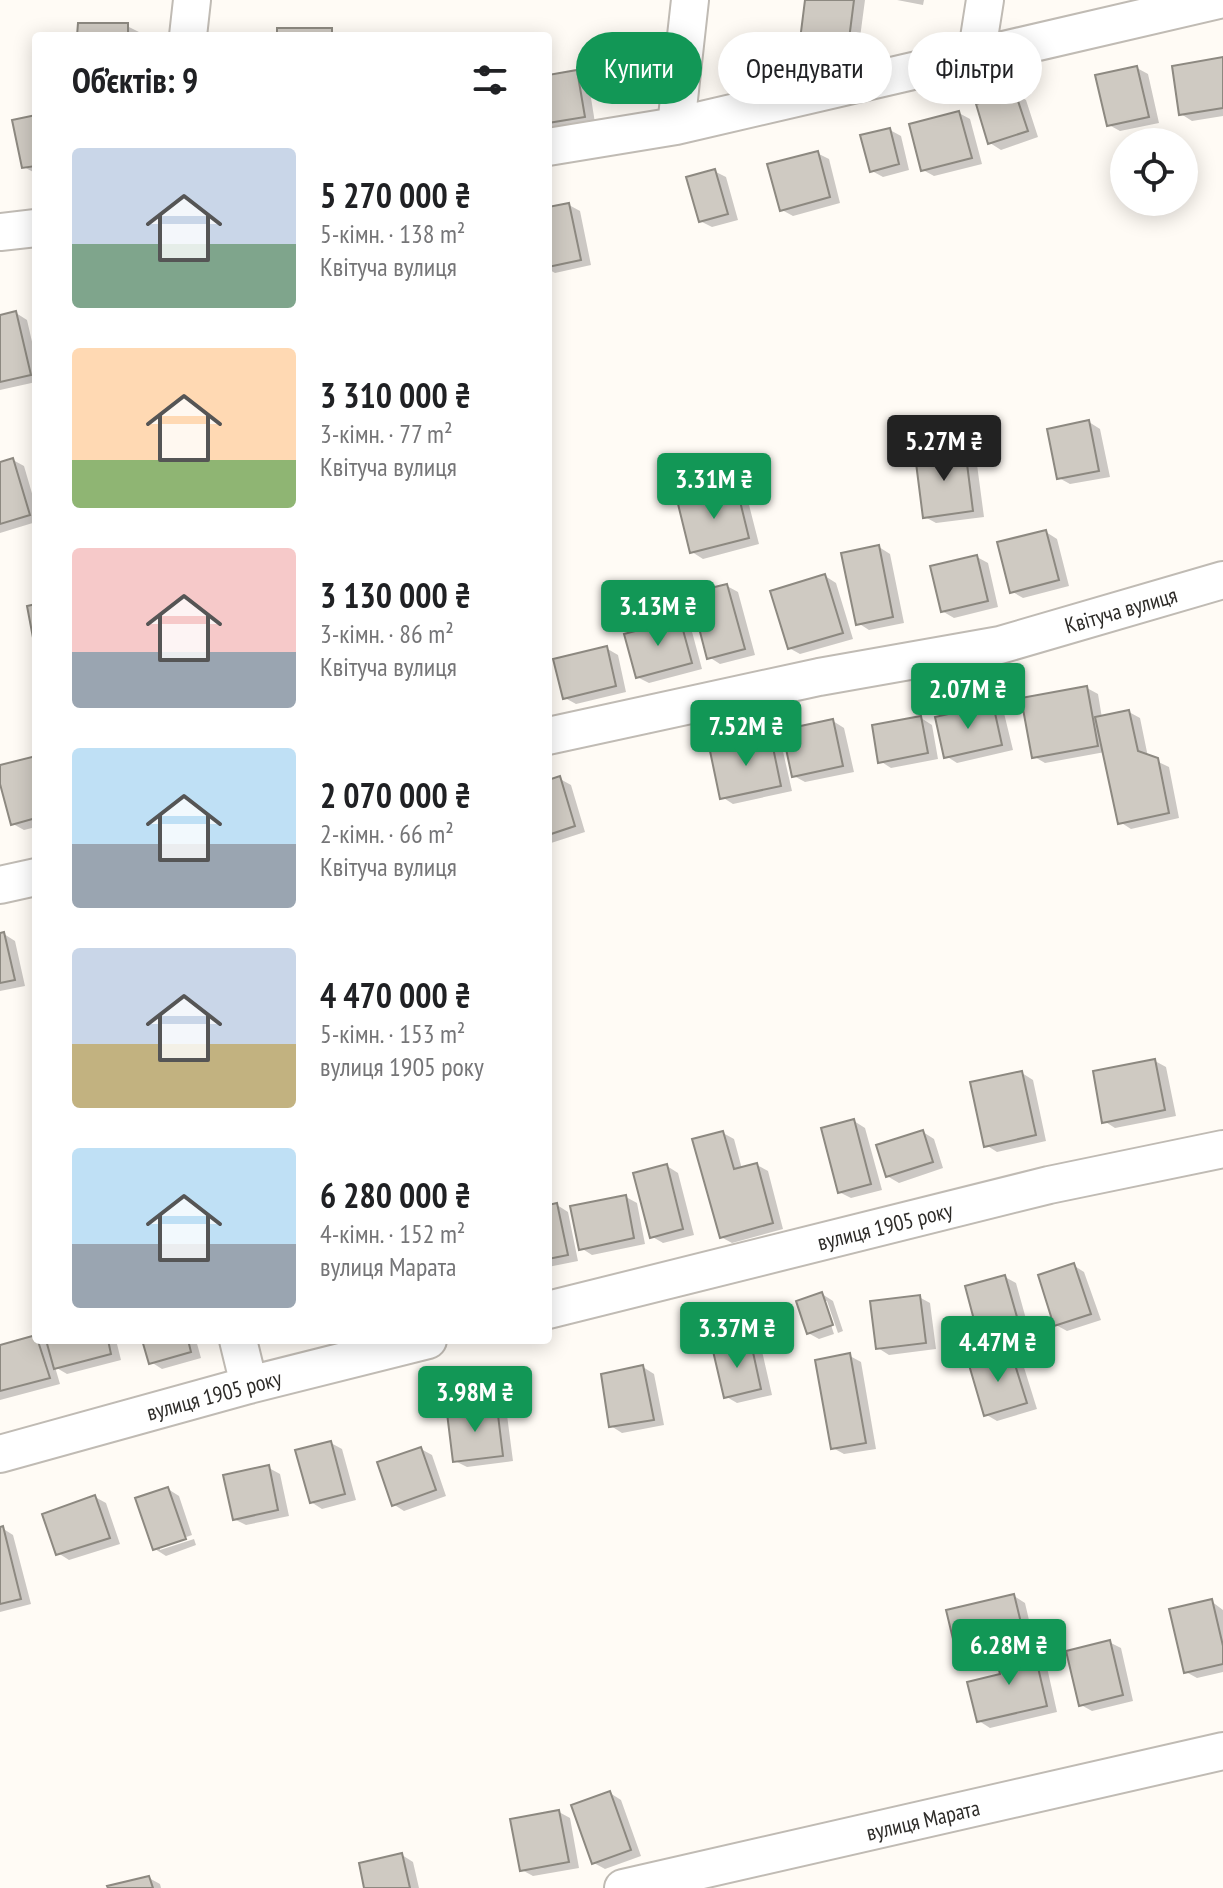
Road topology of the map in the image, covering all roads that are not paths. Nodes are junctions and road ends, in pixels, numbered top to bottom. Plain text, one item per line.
1 (192, 0) edge
2 (690, 0) edge
3 (985, 0) edge
4 (1219, 0) edge
5 (188, 32) edge
6 (980, 32) edge
7 (1042, 42) edge
8 (908, 73) edge
9 (676, 126) junction
10 (552, 146) edge
11 (32, 228) edge
12 (0, 232) edge
13 (1223, 580) edge
14 (552, 735) edge
15 (32, 878) edge
16 (0, 885) edge
17 (1223, 1149) edge
18 (552, 1309) edge
19 (239, 1344) edge
20 (412, 1344) edge
21 (249, 1385) junction
22 (0, 1454) edge
23 (1223, 1751) edge
24 (623, 1888) edge

1 - 5 street
2 - 9 street
3 - 6 street
4 - 7 street
8 - 9 street
9 - 10 street
11 - 12 street
13 - 14 street, Квітуча вулиця
15 - 16 street
17 - 18 street, вулиця 1905 року
19 - 21 street
20 - 21 street, вулиця 1905 року
21 - 22 street, вулиця 1905 року
23 - 24 street, вулиця Марата

